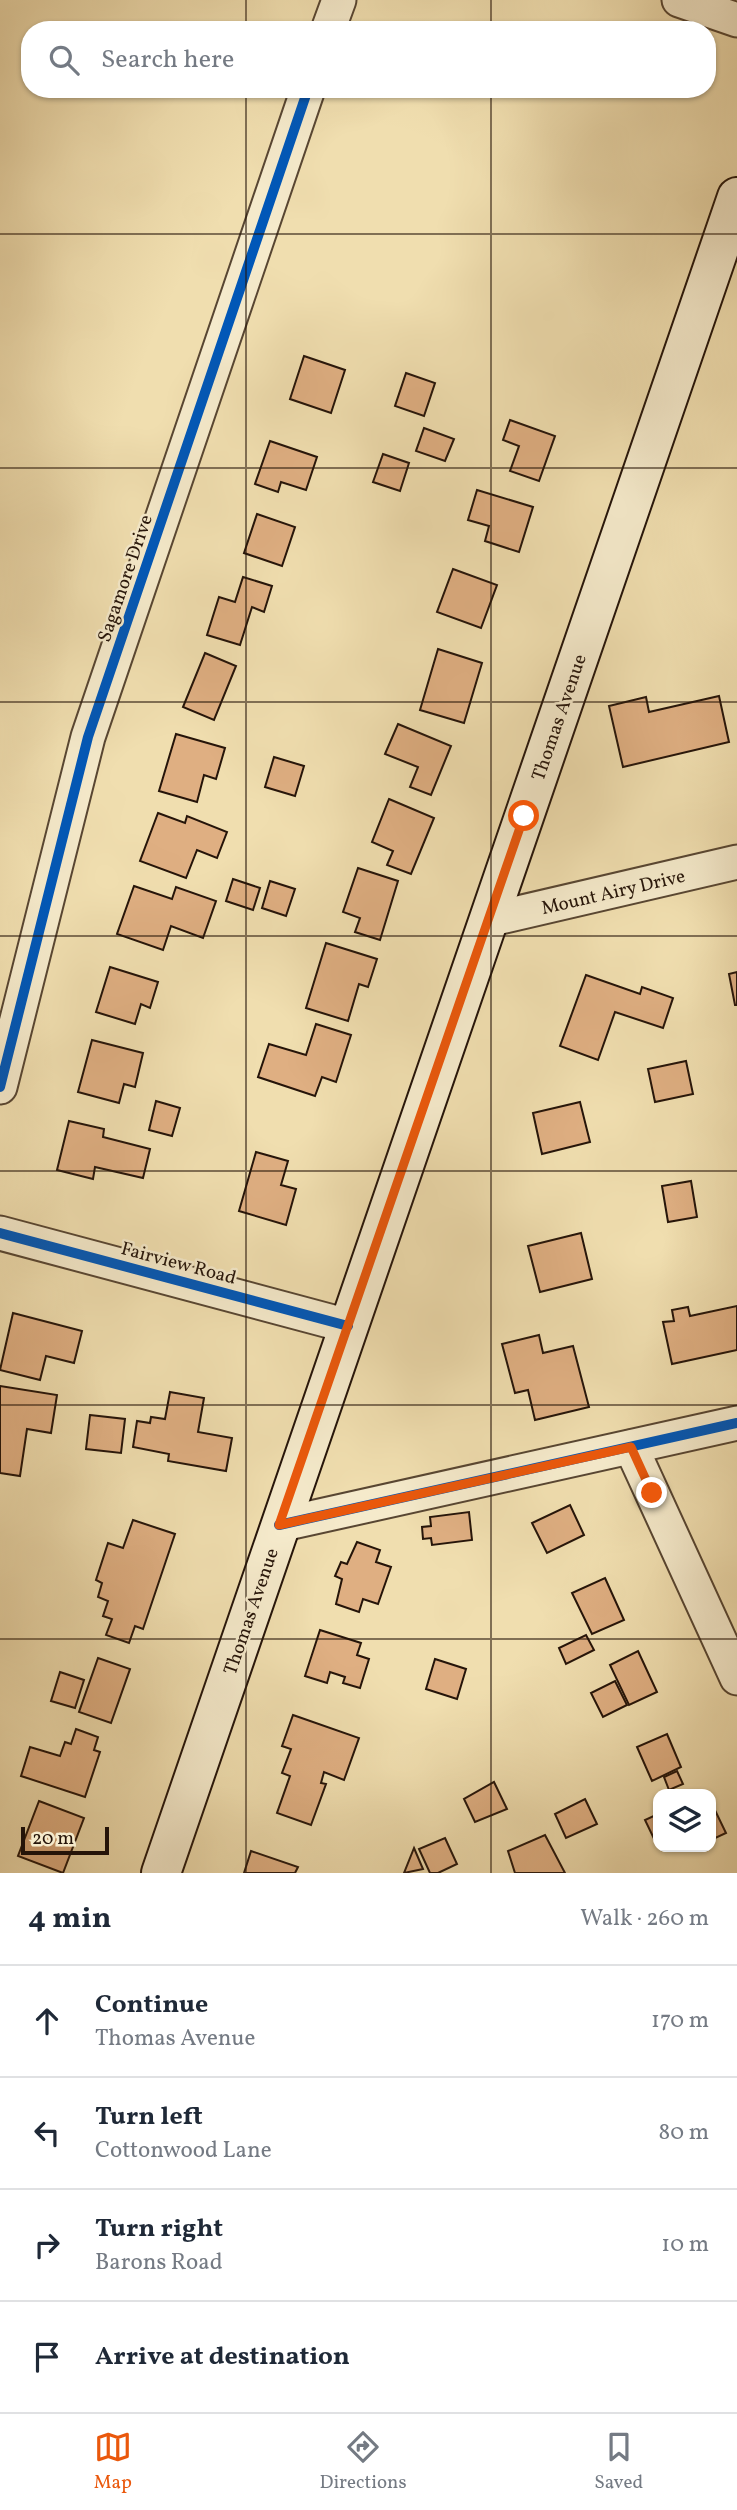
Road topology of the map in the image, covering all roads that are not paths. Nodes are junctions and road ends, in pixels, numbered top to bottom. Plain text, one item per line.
1 (339, 0) edge
2 (679, 0) edge
3 (737, 20) edge
4 (331, 21) edge
5 (305, 98) edge
6 (737, 197) edge
7 (737, 862) edge
8 (488, 920) junction
9 (0, 1087) edge
10 (0, 1233) edge
11 (348, 1326) junction
12 (737, 1423) edge
13 (631, 1447) junction
14 (279, 1525) junction
15 (737, 1678) edge
16 (161, 1873) edge

1 - 4 street
2 - 3 street
5 - 9 street, Sagamore Drive
6 - 8 main road, Thomas Avenue
7 - 8 street, Mount Airy Drive
8 - 11 main road, Thomas Avenue
10 - 11 street, Fairview Road
11 - 14 main road, Thomas Avenue
12 - 13 street
13 - 14 street
13 - 15 street
14 - 16 main road, Thomas Avenue

